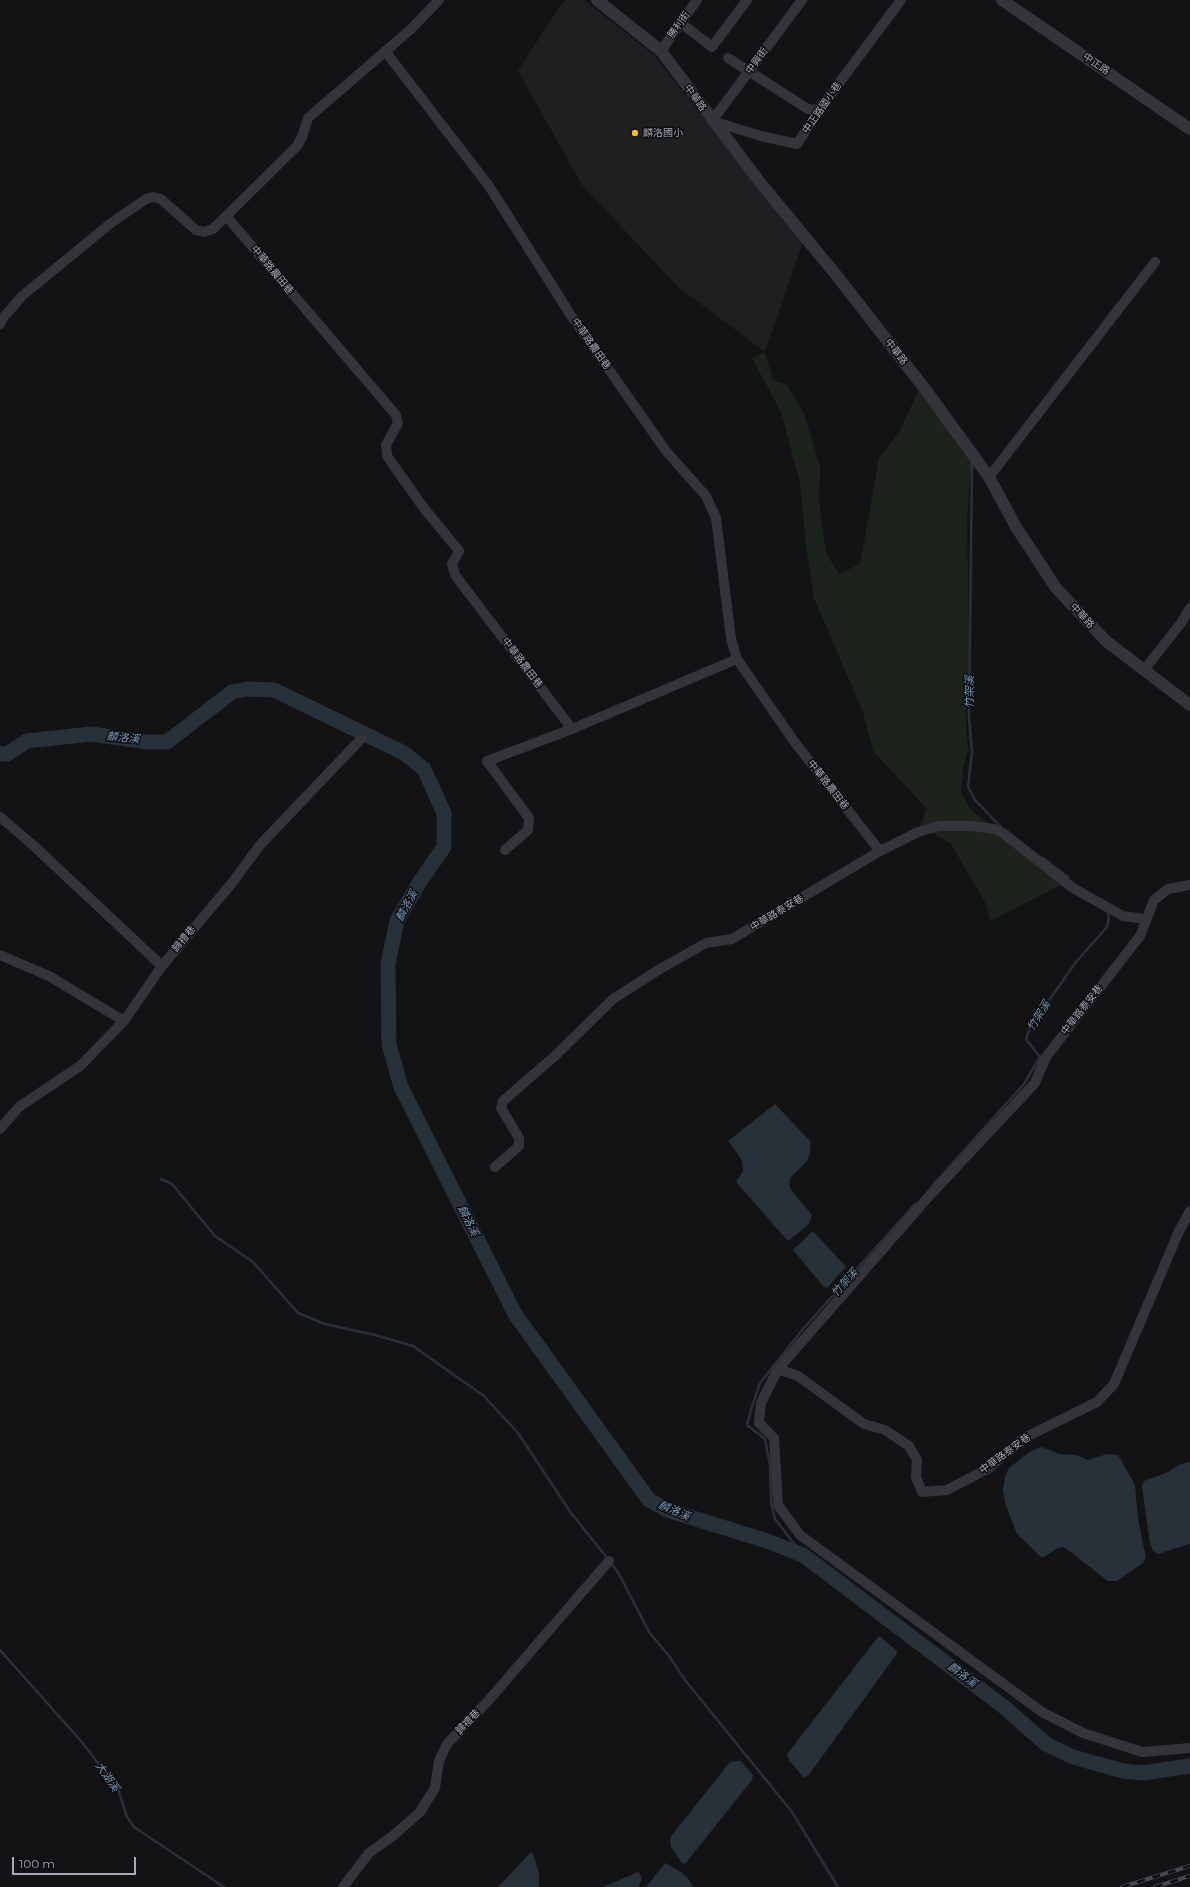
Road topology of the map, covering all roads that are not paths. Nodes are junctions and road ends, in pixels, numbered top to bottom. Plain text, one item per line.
1 (439, 0) edge
2 (599, 0) edge
3 (697, 0) edge
4 (747, 0) edge
5 (802, 0) edge
6 (901, 0) edge
7 (1002, 0) edge
8 (681, 23) junction
9 (385, 51) junction
10 (661, 51) junction
11 (728, 58) dead end
12 (749, 72) junction
13 (820, 110) junction
14 (712, 121) junction
15 (1190, 129) edge
16 (227, 217) junction
17 (1155, 262) dead end
18 (0, 324) edge
19 (989, 477) junction
20 (1190, 608) edge
21 (737, 659) junction
22 (1144, 670) junction
23 (1190, 705) edge
24 (572, 729) junction
25 (361, 740) dead end
26 (0, 817) edge
27 (506, 850) dead end
28 (880, 851) junction
29 (1190, 885) edge
30 (1145, 919) junction
31 (0, 955) edge
32 (162, 966) junction
33 (124, 1021) junction
34 (0, 1129) edge
35 (496, 1167) dead end
36 (1190, 1211) edge
37 (778, 1369) junction
38 (609, 1561) dead end
39 (1190, 1748) edge
40 (343, 1887) edge

1 - 9 street
2 - 10 street, 中華路
3 - 8 street, 勝利街
4 - 8 street
5 - 12 street, 中興街
6 - 13 street, 中正路國小巷
7 - 15 street, 中正路
8 - 10 street, 勝利街
9 - 16 street
9 - 21 street, 中華路農田巷
10 - 14 street, 中華路
11 - 12 street
12 - 13 street
12 - 14 street, 中興街
13 - 14 street, 中正路國小巷
14 - 19 street, 中華路
16 - 18 street
16 - 24 street, 中華路農田巷
17 - 19 street
19 - 22 street, 中華路
20 - 22 street
21 - 24 street
21 - 28 street, 中華路農田巷
22 - 23 street, 中華路
24 - 27 street
25 - 32 street, 歸禮巷
26 - 32 street
28 - 30 street, 中華路泰安巷
28 - 35 street, 中華路泰安巷
29 - 30 street, 中華路泰安巷
30 - 37 street, 中華路泰安巷
31 - 33 street
32 - 33 street, 歸禮巷
33 - 34 street, 歸禮巷
36 - 37 street, 中華路泰安巷
37 - 39 street, 中華路泰安巷
38 - 40 street, 歸禮巷

